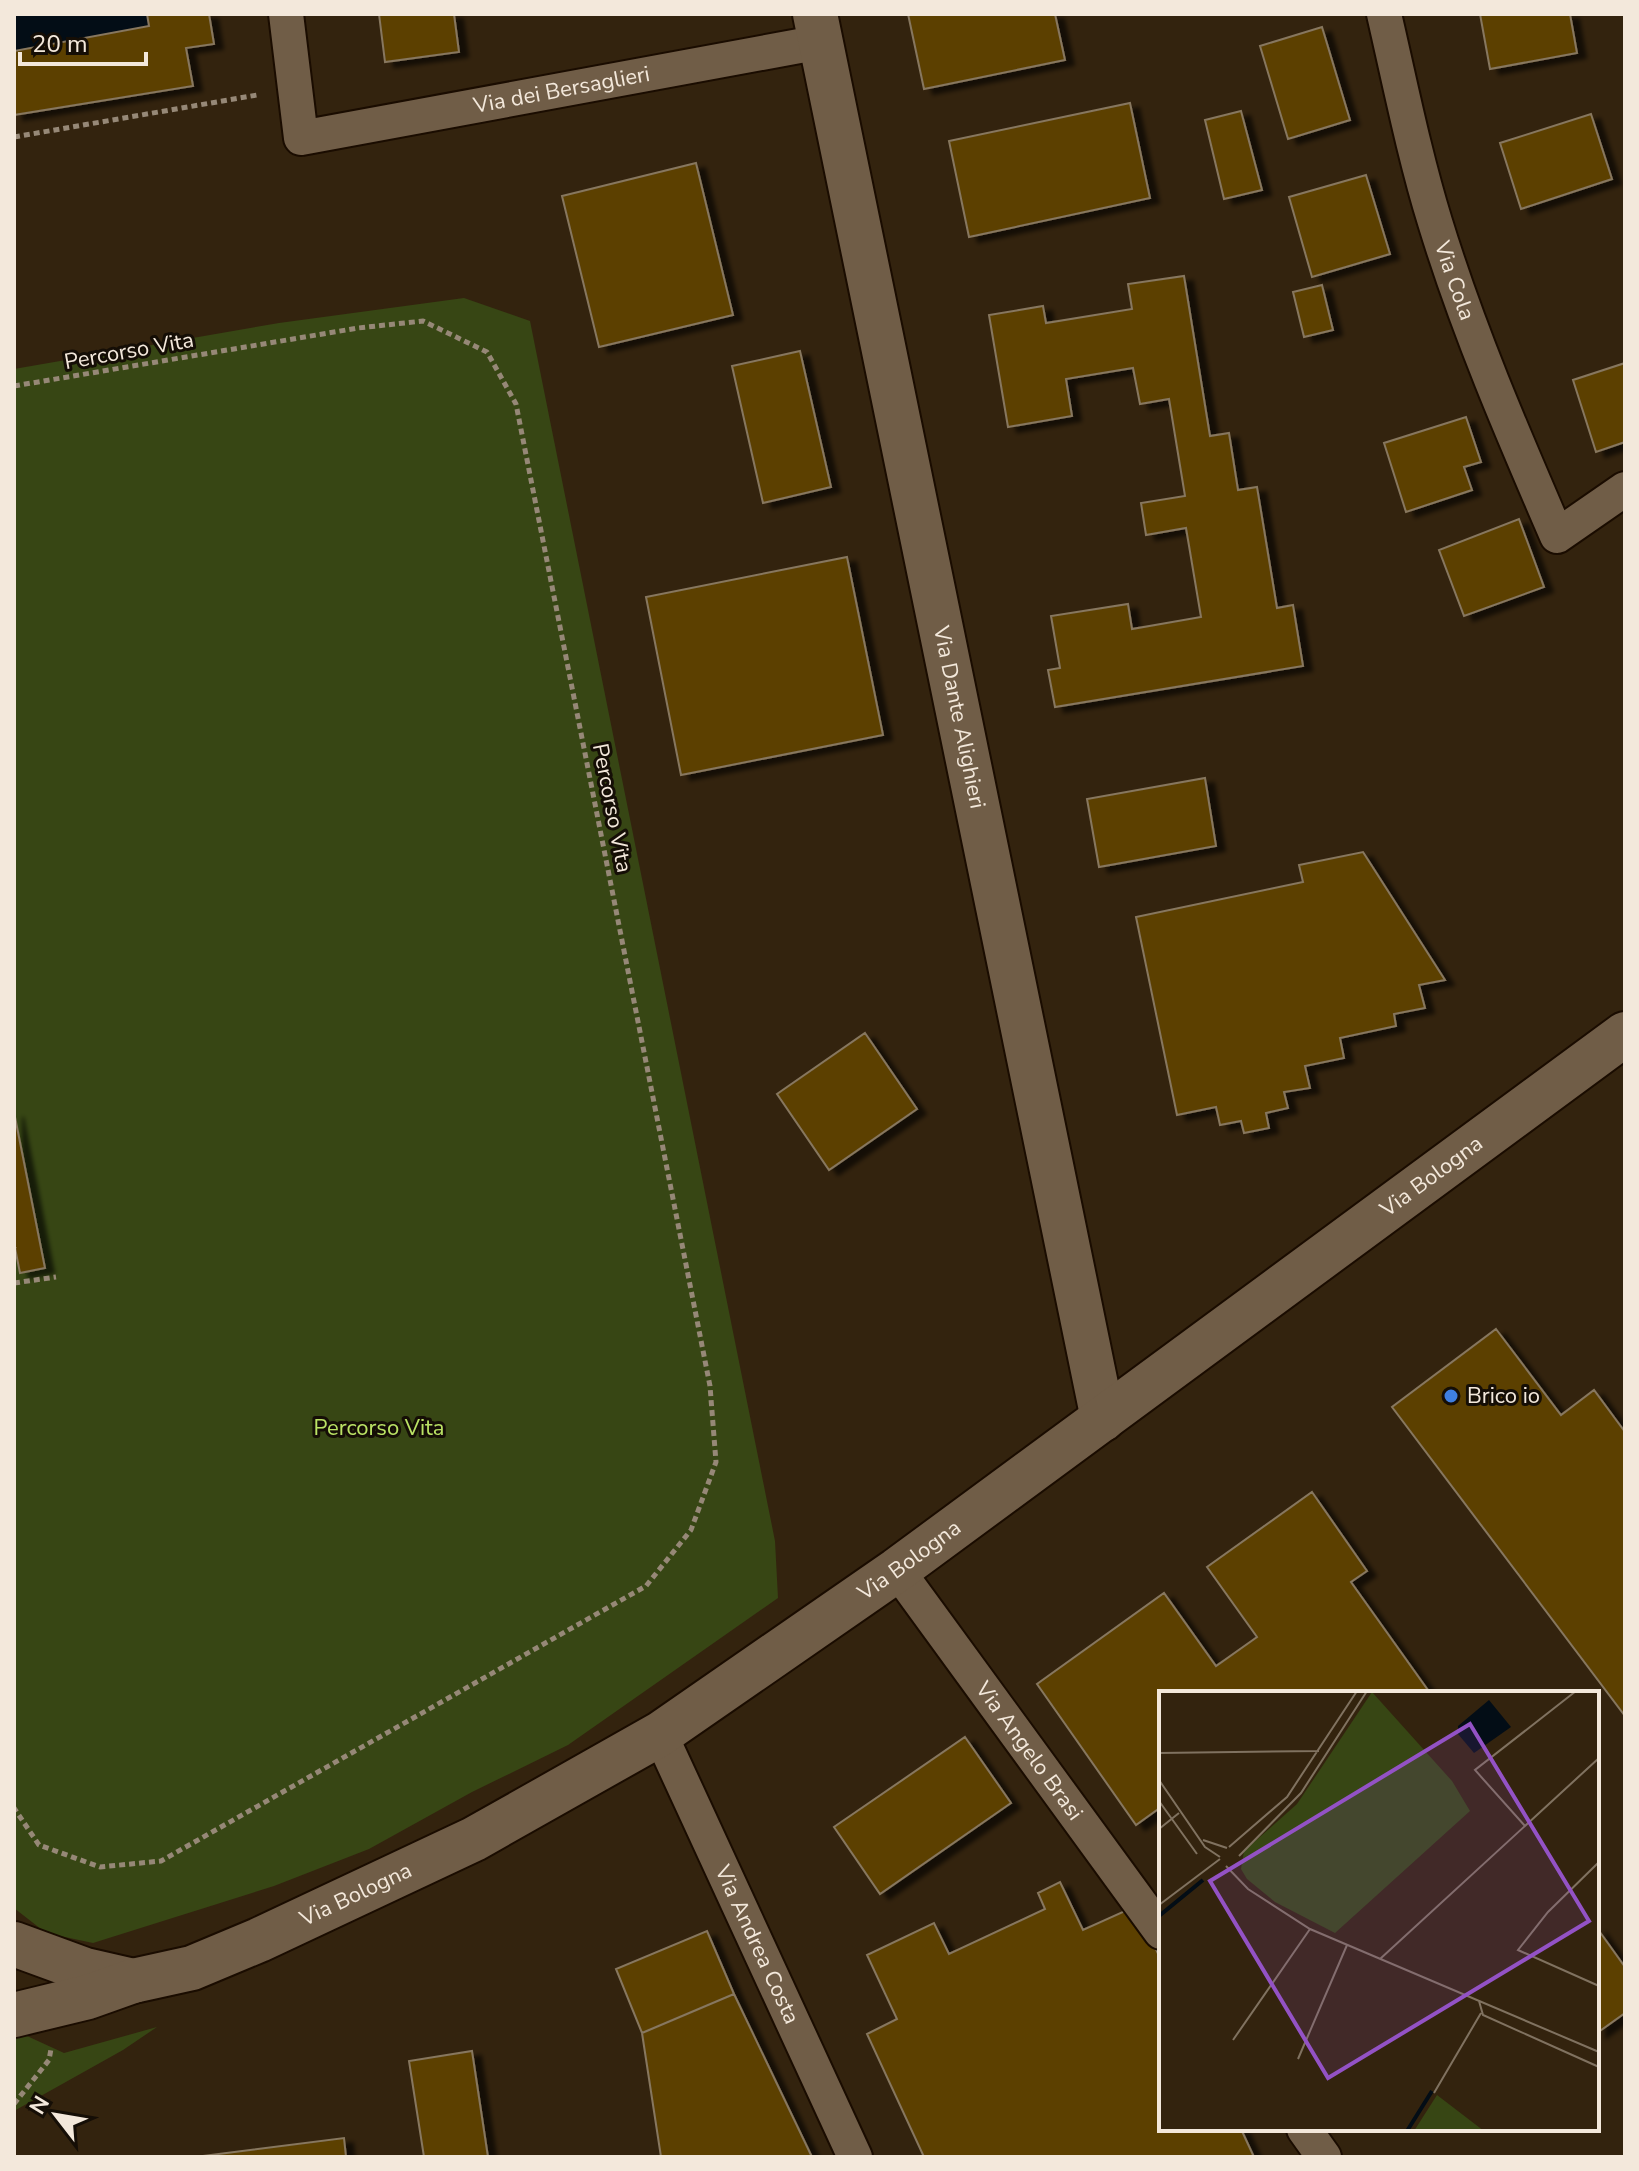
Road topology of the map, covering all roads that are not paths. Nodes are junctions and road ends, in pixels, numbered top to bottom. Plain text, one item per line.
1 (286, 14) edge
2 (1384, 14) edge
3 (818, 28) edge
4 (1625, 489) edge
5 (1625, 1034) edge
6 (1103, 1419) junction
7 (897, 1570) junction
8 (660, 1734) junction
9 (1159, 1929) edge
10 (14, 1944) edge
11 (133, 1981) junction
12 (14, 2015) edge
13 (1305, 2131) edge
14 (855, 2157) edge
15 (1324, 2157) edge

1 - 3 street, Via dei Bersaglieri
2 - 4 street, Via Cola
3 - 6 main road, Via Dante Alighieri
5 - 6 main road, Via Bologna
6 - 7 main road, Via Bologna
7 - 8 main road, Via Bologna
7 - 9 street, Via Angelo Brasi
8 - 11 main road, Via Bologna
8 - 14 street, Via Andrea Costa
10 - 11 main road, Via Bologna
11 - 12 main road, Via Bologna
13 - 15 street

